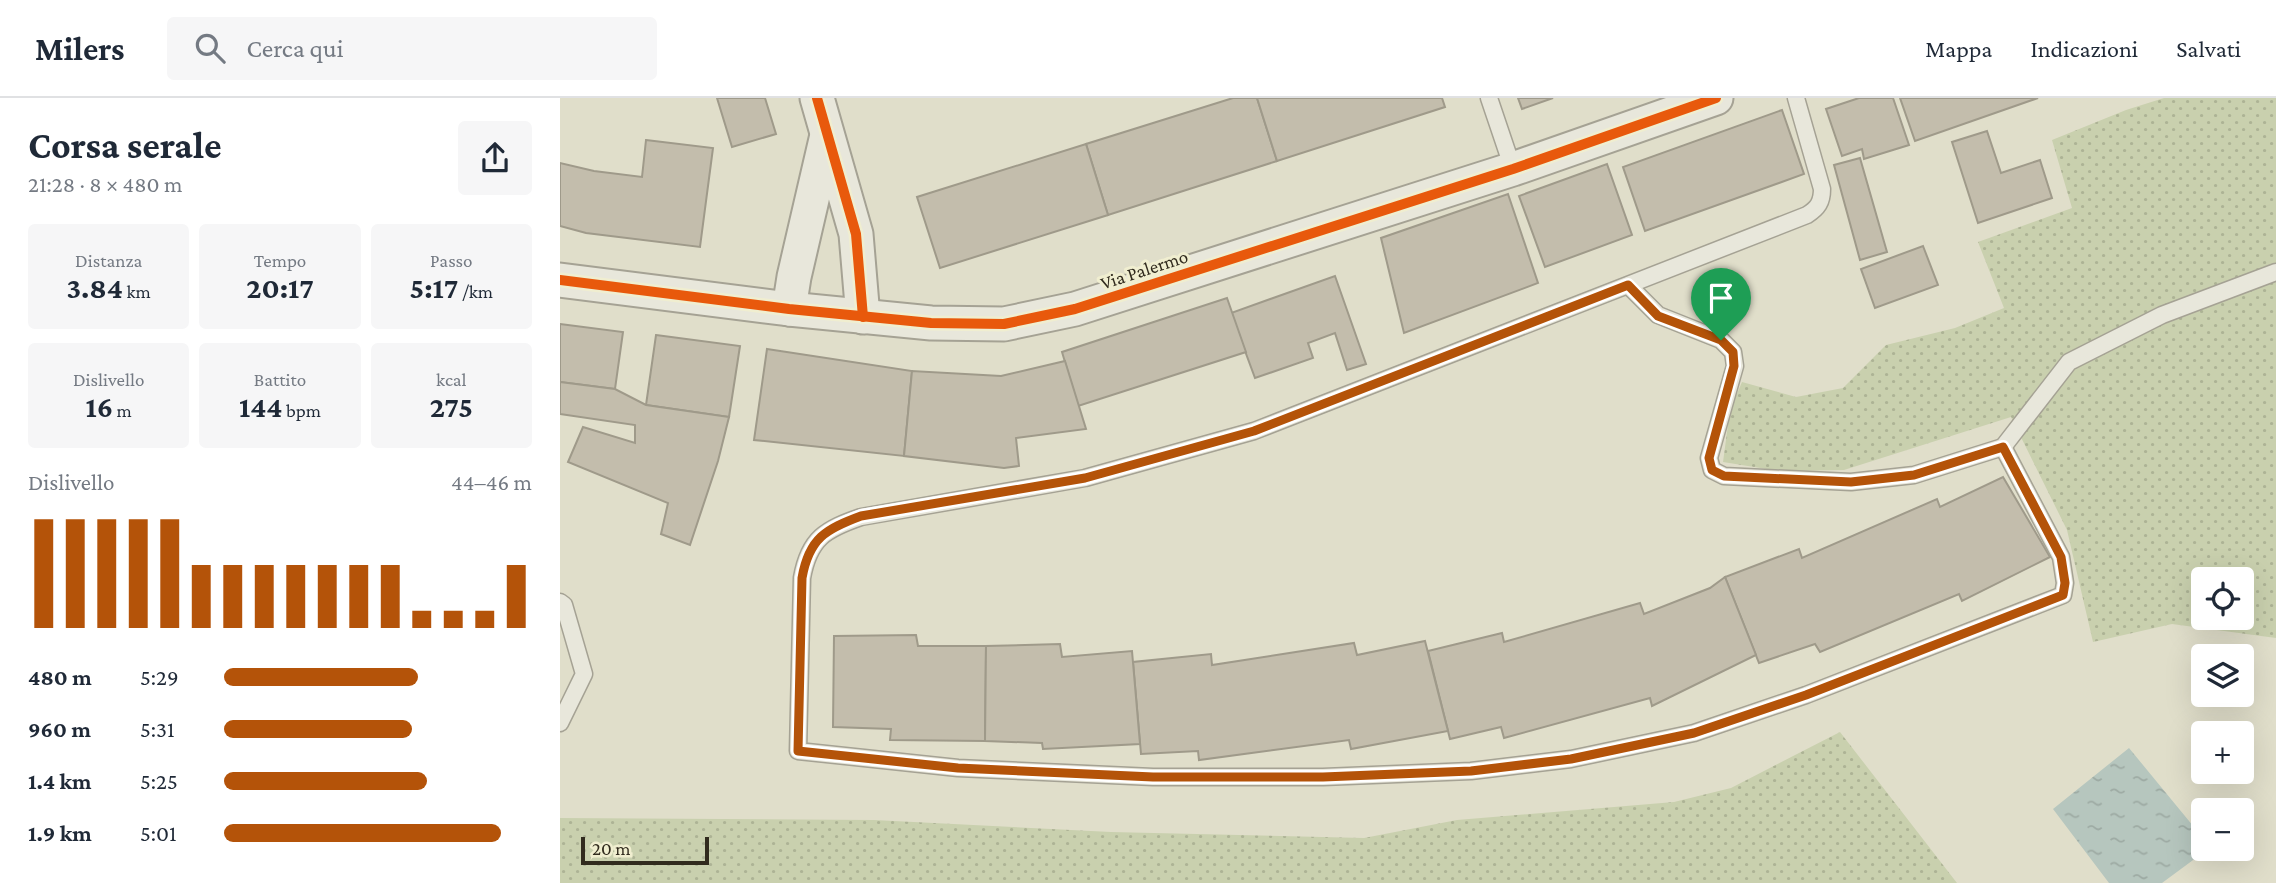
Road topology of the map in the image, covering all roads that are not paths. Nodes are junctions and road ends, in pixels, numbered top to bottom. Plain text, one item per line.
1 (817, 98) edge
2 (1489, 98) edge
3 (1716, 98) edge
4 (1796, 98) edge
5 (827, 132) junction
6 (1513, 169) junction
7 (2276, 272) edge
8 (560, 280) edge
9 (1628, 285) junction
10 (789, 309) junction
11 (863, 317) junction
12 (2003, 447) junction
13 (560, 602) edge
14 (560, 723) edge

1 - 5 street
2 - 6 lane
3 - 6 street, Via Palermo
4 - 9 lane
5 - 10 street
5 - 11 street
6 - 11 street, Via Palermo
7 - 12 lane
8 - 10 street, Via Palermo
9 - 12 lane
9 - 12 lane
10 - 11 street, Via Palermo
13 - 14 lane

